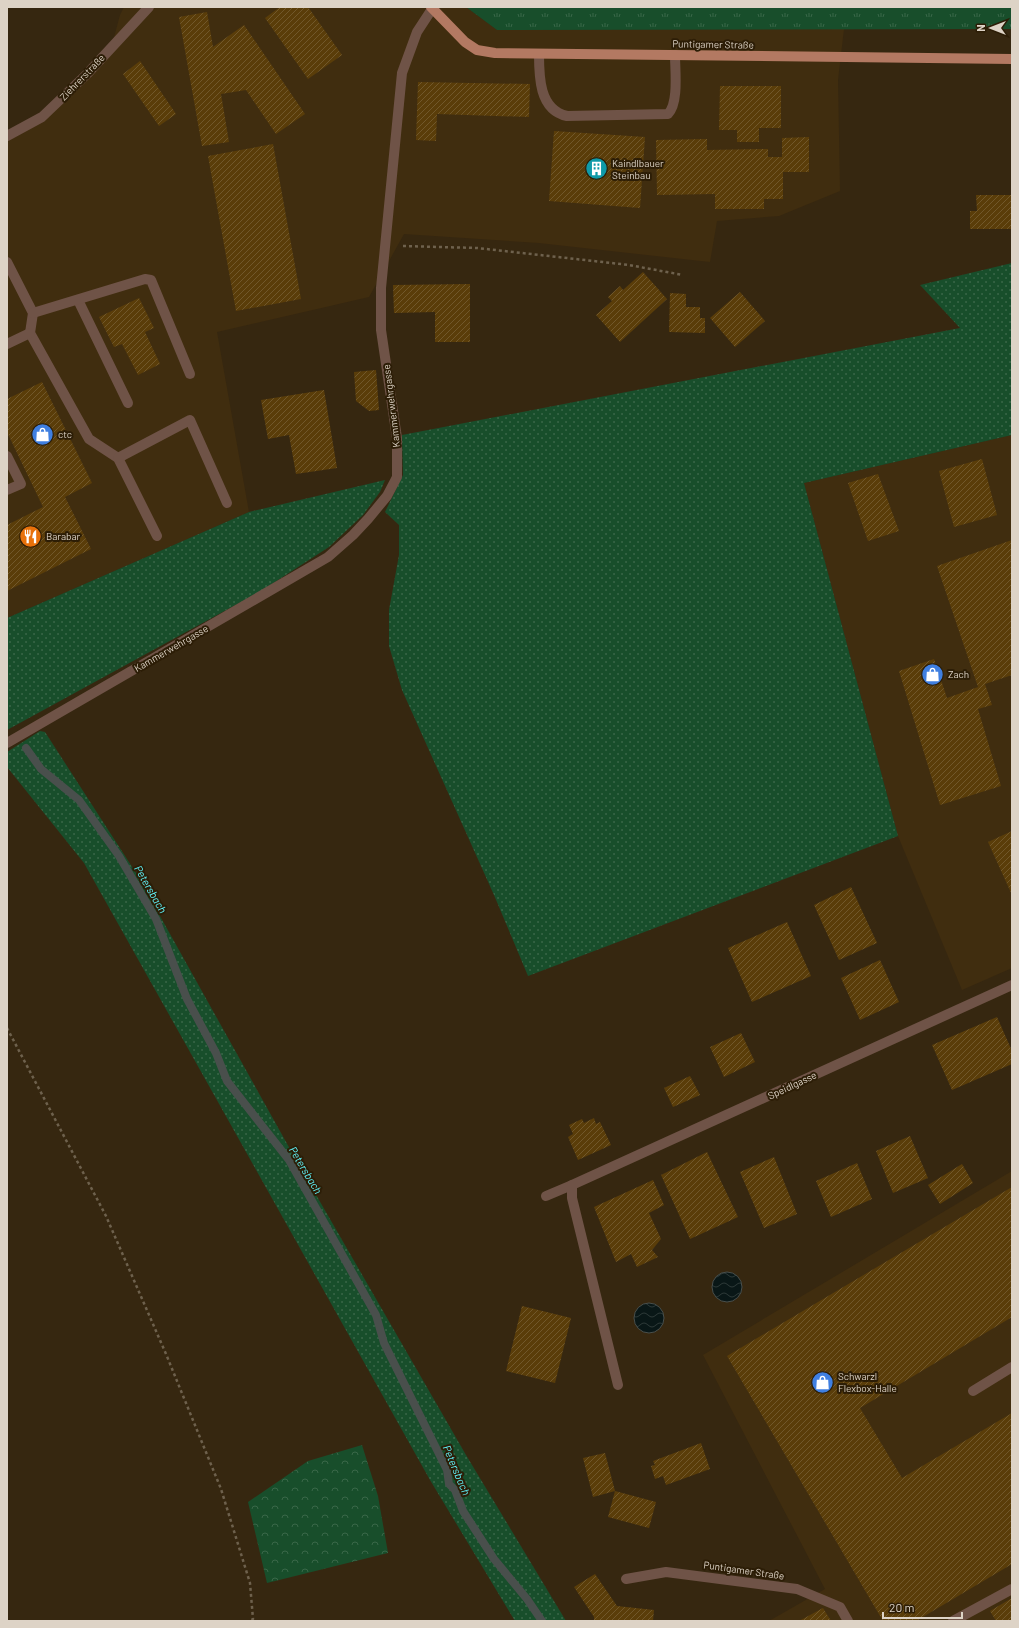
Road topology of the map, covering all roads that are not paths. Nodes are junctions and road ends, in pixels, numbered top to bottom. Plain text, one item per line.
1 (149, 7) edge
2 (431, 8) edge
3 (539, 54) junction
4 (675, 55) junction
5 (1012, 59) edge
6 (7, 136) edge
7 (7, 262) edge
8 (78, 300) junction
9 (33, 313) junction
10 (30, 333) junction
11 (7, 344) edge
12 (190, 374) dead end
13 (128, 403) dead end
14 (7, 456) edge
15 (118, 458) junction
16 (7, 490) edge
17 (227, 503) dead end
18 (157, 536) dead end
19 (7, 743) edge
20 (1012, 985) edge
21 (572, 1185) junction
22 (546, 1196) dead end
23 (1012, 1367) edge
24 (618, 1384) dead end
25 (973, 1391) dead end
26 (626, 1579) dead end
27 (1012, 1589) edge
28 (848, 1621) edge
29 (953, 1621) edge

1 - 6 street, Ziehrerstraße
2 - 3 main road, Puntigamer Straße
2 - 19 street, Kammerwehrgasse
3 - 4 main road, Puntigamer Straße
3 - 4 street
4 - 5 main road, Puntigamer Straße
7 - 9 street
8 - 9 street
8 - 12 street
8 - 13 street
9 - 10 street
10 - 11 street
10 - 15 street
14 - 16 street
15 - 17 street
15 - 18 street
20 - 21 street, Speidlgasse
21 - 22 street, Speidlgasse
21 - 24 street
23 - 25 street
26 - 28 street, Puntigamer Straße
27 - 29 street

